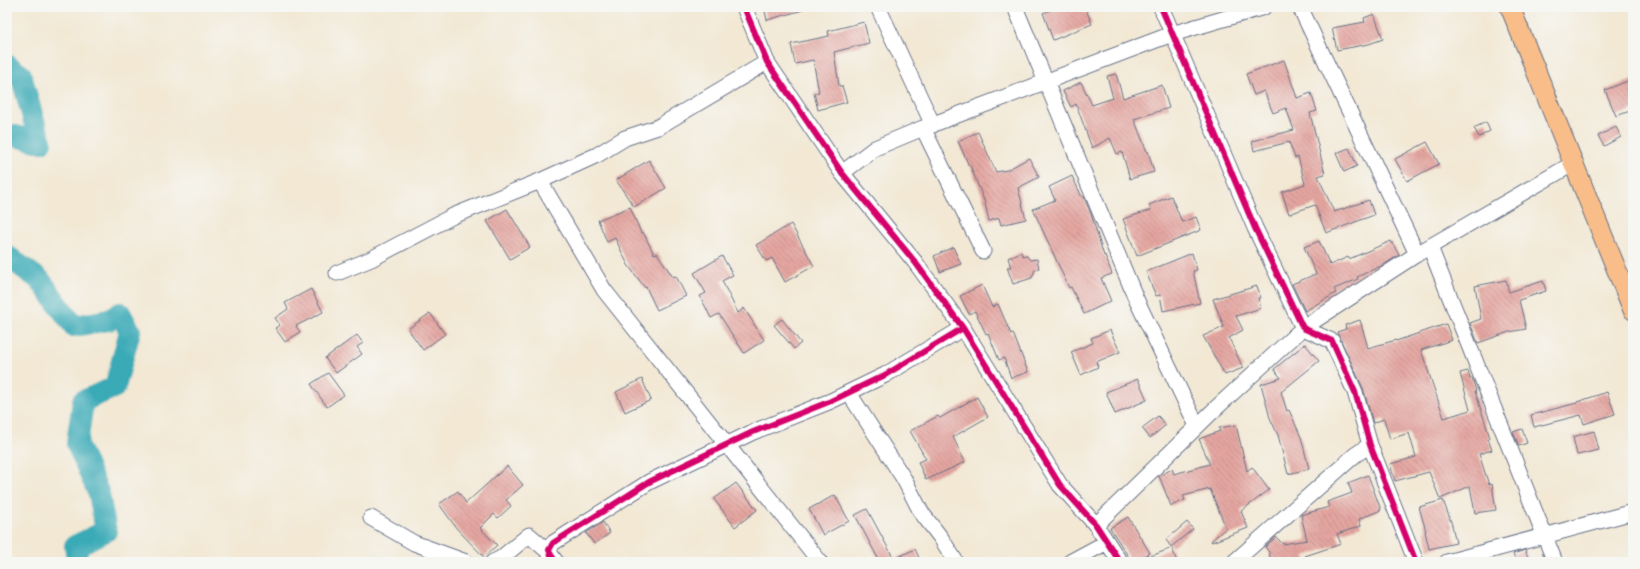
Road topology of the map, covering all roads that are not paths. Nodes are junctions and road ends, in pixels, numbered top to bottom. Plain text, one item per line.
1 (744, 7) edge
2 (878, 7) edge
3 (1015, 7) edge
4 (1161, 7) edge
5 (1264, 7) edge
6 (1300, 7) edge
7 (1510, 7) edge
8 (1521, 7) edge
9 (1172, 34) junction
10 (767, 62) junction
11 (1047, 82) junction
12 (928, 126) junction
13 (1574, 163) junction
14 (842, 173) junction
15 (540, 181) junction
16 (983, 251) dead end
17 (1423, 251) junction
18 (337, 273) dead end
19 (1633, 281) edge
20 (1633, 310) edge
21 (963, 328) junction
22 (1303, 328) junction
23 (849, 393) junction
24 (1197, 426) junction
25 (728, 444) junction
26 (1370, 446) junction
27 (1633, 512) edge
28 (371, 518) dead end
29 (1096, 525) junction
30 (1544, 536) junction
31 (1107, 542) junction
32 (553, 557) edge
33 (466, 562) edge
34 (493, 562) edge
35 (820, 562) edge
36 (956, 562) edge
37 (1070, 562) edge
38 (1120, 562) edge
39 (1234, 562) edge
40 (1416, 562) edge
41 (1447, 562) edge
42 (1555, 562) edge

1 - 10 street
2 - 12 street
3 - 11 street
4 - 9 street
5 - 9 street
6 - 17 street
7 - 13 main road
8 - 19 main road
9 - 11 street
9 - 22 street
10 - 14 street
10 - 15 street
11 - 12 street
11 - 24 street
12 - 14 street
12 - 16 street
13 - 17 street
13 - 20 main road
14 - 21 street
15 - 18 street
15 - 25 street
17 - 22 street
17 - 30 street
21 - 23 street
21 - 29 street
22 - 24 street
22 - 26 street
23 - 25 street
23 - 36 street
24 - 29 street
25 - 32 street
25 - 35 street
26 - 39 street
26 - 40 street
27 - 30 street
28 - 33 street
29 - 31 street
30 - 41 street
30 - 42 street
31 - 37 street
31 - 38 street
32 - 34 street

